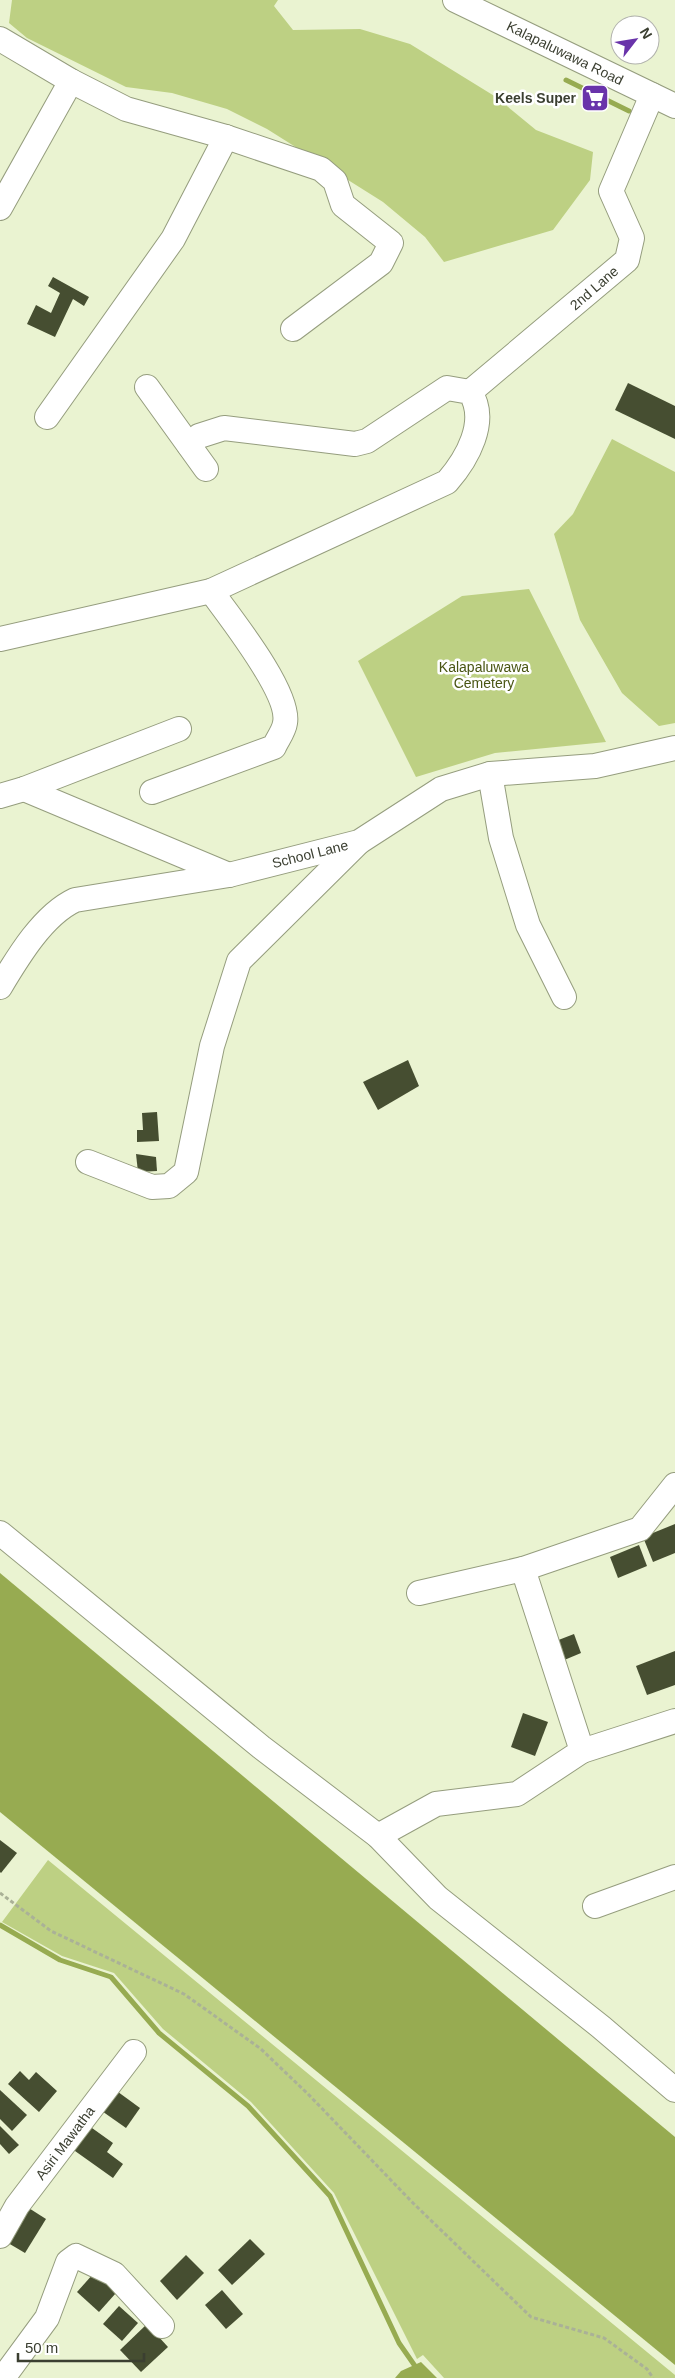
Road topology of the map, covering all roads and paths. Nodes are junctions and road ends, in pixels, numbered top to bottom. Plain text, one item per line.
1 (455, 0) edge
2 (0, 39) edge
3 (71, 81) junction
4 (652, 96) junction
5 (675, 106) edge
6 (226, 137) junction
7 (0, 208) edge
8 (293, 329) dead end
9 (147, 387) dead end
10 (470, 392) junction
11 (47, 417) dead end
12 (189, 445) junction
13 (206, 469) dead end
14 (211, 591) junction
15 (0, 639) edge
16 (179, 729) dead end
17 (675, 748) edge
18 (490, 774) junction
19 (24, 789) junction
20 (152, 792) dead end
21 (0, 796) edge
22 (359, 842) junction
23 (229, 875) junction
24 (0, 987) edge
25 (564, 997) dead end
26 (88, 1162) dead end
27 (675, 1485) edge
28 (0, 1533) edge
29 (523, 1569) junction
30 (419, 1593) dead end
31 (675, 1721) edge
32 (582, 1751) junction
33 (378, 1836) junction
34 (675, 1877) edge
35 (0, 1893) edge
36 (595, 1906) dead end
37 (134, 2052) dead end
38 (675, 2090) edge
39 (0, 2236) edge
40 (162, 2326) dead end
41 (3, 2378) edge
42 (653, 2378) edge

1 - 4 street, Kalapaluwawa Road
2 - 3 street
3 - 6 street
3 - 7 street
4 - 5 street, Kalapaluwawa Road
4 - 10 street, 2nd Lane
6 - 8 street
6 - 11 street
9 - 12 street
10 - 12 street
10 - 14 street
12 - 13 street
14 - 15 street
14 - 20 street
16 - 19 street
17 - 18 street, School Lane
18 - 22 street, School Lane
18 - 25 street
19 - 21 street
19 - 23 street
22 - 23 street, School Lane
22 - 26 street
23 - 24 street, School Lane
27 - 29 street
28 - 33 street
29 - 30 street
29 - 32 street
31 - 32 street
32 - 33 street
33 - 38 street
34 - 36 street
35 - 42 path
37 - 39 street, Asiri Mawatha
40 - 41 street

